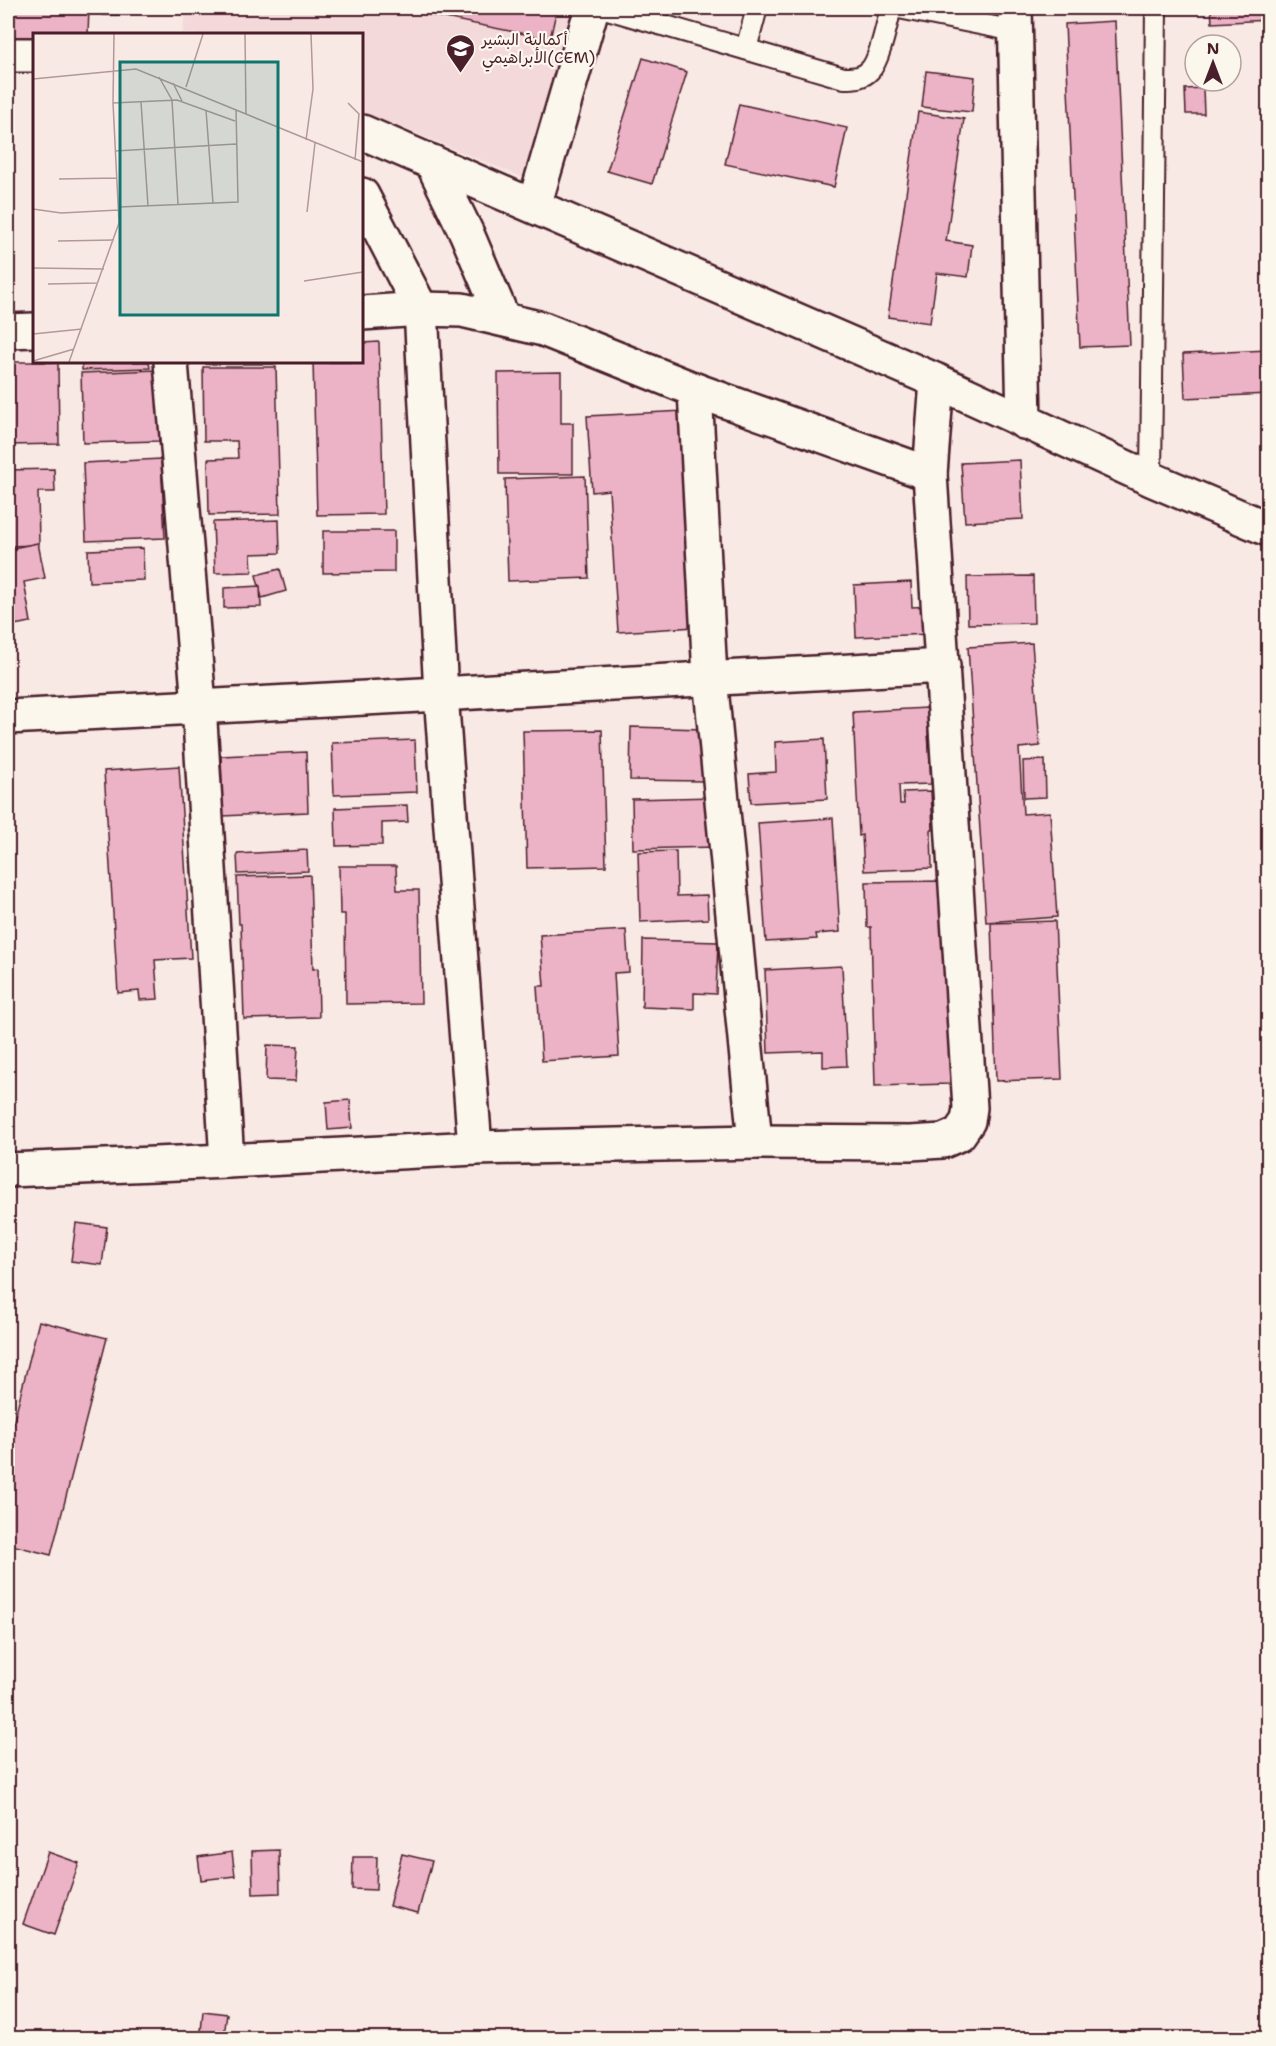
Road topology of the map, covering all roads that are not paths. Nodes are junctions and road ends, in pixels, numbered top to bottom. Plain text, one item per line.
1 (592, 8) edge
2 (603, 8) edge
3 (757, 8) edge
4 (891, 8) edge
5 (899, 8) edge
6 (1156, 8) edge
7 (1015, 19) edge
8 (746, 49) junction
9 (8, 55) edge
10 (33, 55) edge
11 (363, 132) edge
12 (432, 162) junction
13 (363, 197) edge
14 (534, 206) junction
15 (421, 309) junction
16 (363, 313) edge
17 (503, 319) junction
18 (33, 330) edge
19 (8, 331) edge
20 (171, 363) edge
21 (937, 381) junction
22 (695, 390) junction
23 (1024, 422) junction
24 (930, 474) junction
25 (1151, 479) junction
26 (1269, 529) edge
27 (943, 666) junction
28 (710, 677) junction
29 (441, 694) junction
30 (199, 705) junction
31 (8, 717) edge
32 (754, 1142) junction
33 (475, 1148) junction
34 (227, 1161) junction
35 (8, 1170) edge

1 - 14 street
2 - 8 lane
3 - 8 lane
4 - 8 lane
5 - 7 lane
6 - 25 lane
7 - 23 street
9 - 10 street
11 - 12 street
12 - 14 street
12 - 17 street
13 - 15 street
14 - 21 street
15 - 16 street
15 - 17 street
15 - 29 street
17 - 22 street
18 - 19 street
20 - 30 street
21 - 23 street
21 - 24 street
22 - 24 street
22 - 28 street
23 - 25 street
24 - 27 street
25 - 26 street
27 - 28 street
27 - 32 street
28 - 29 street
28 - 32 street
29 - 30 street
29 - 33 street
30 - 31 street
30 - 34 street
32 - 33 street
33 - 34 street
34 - 35 street

